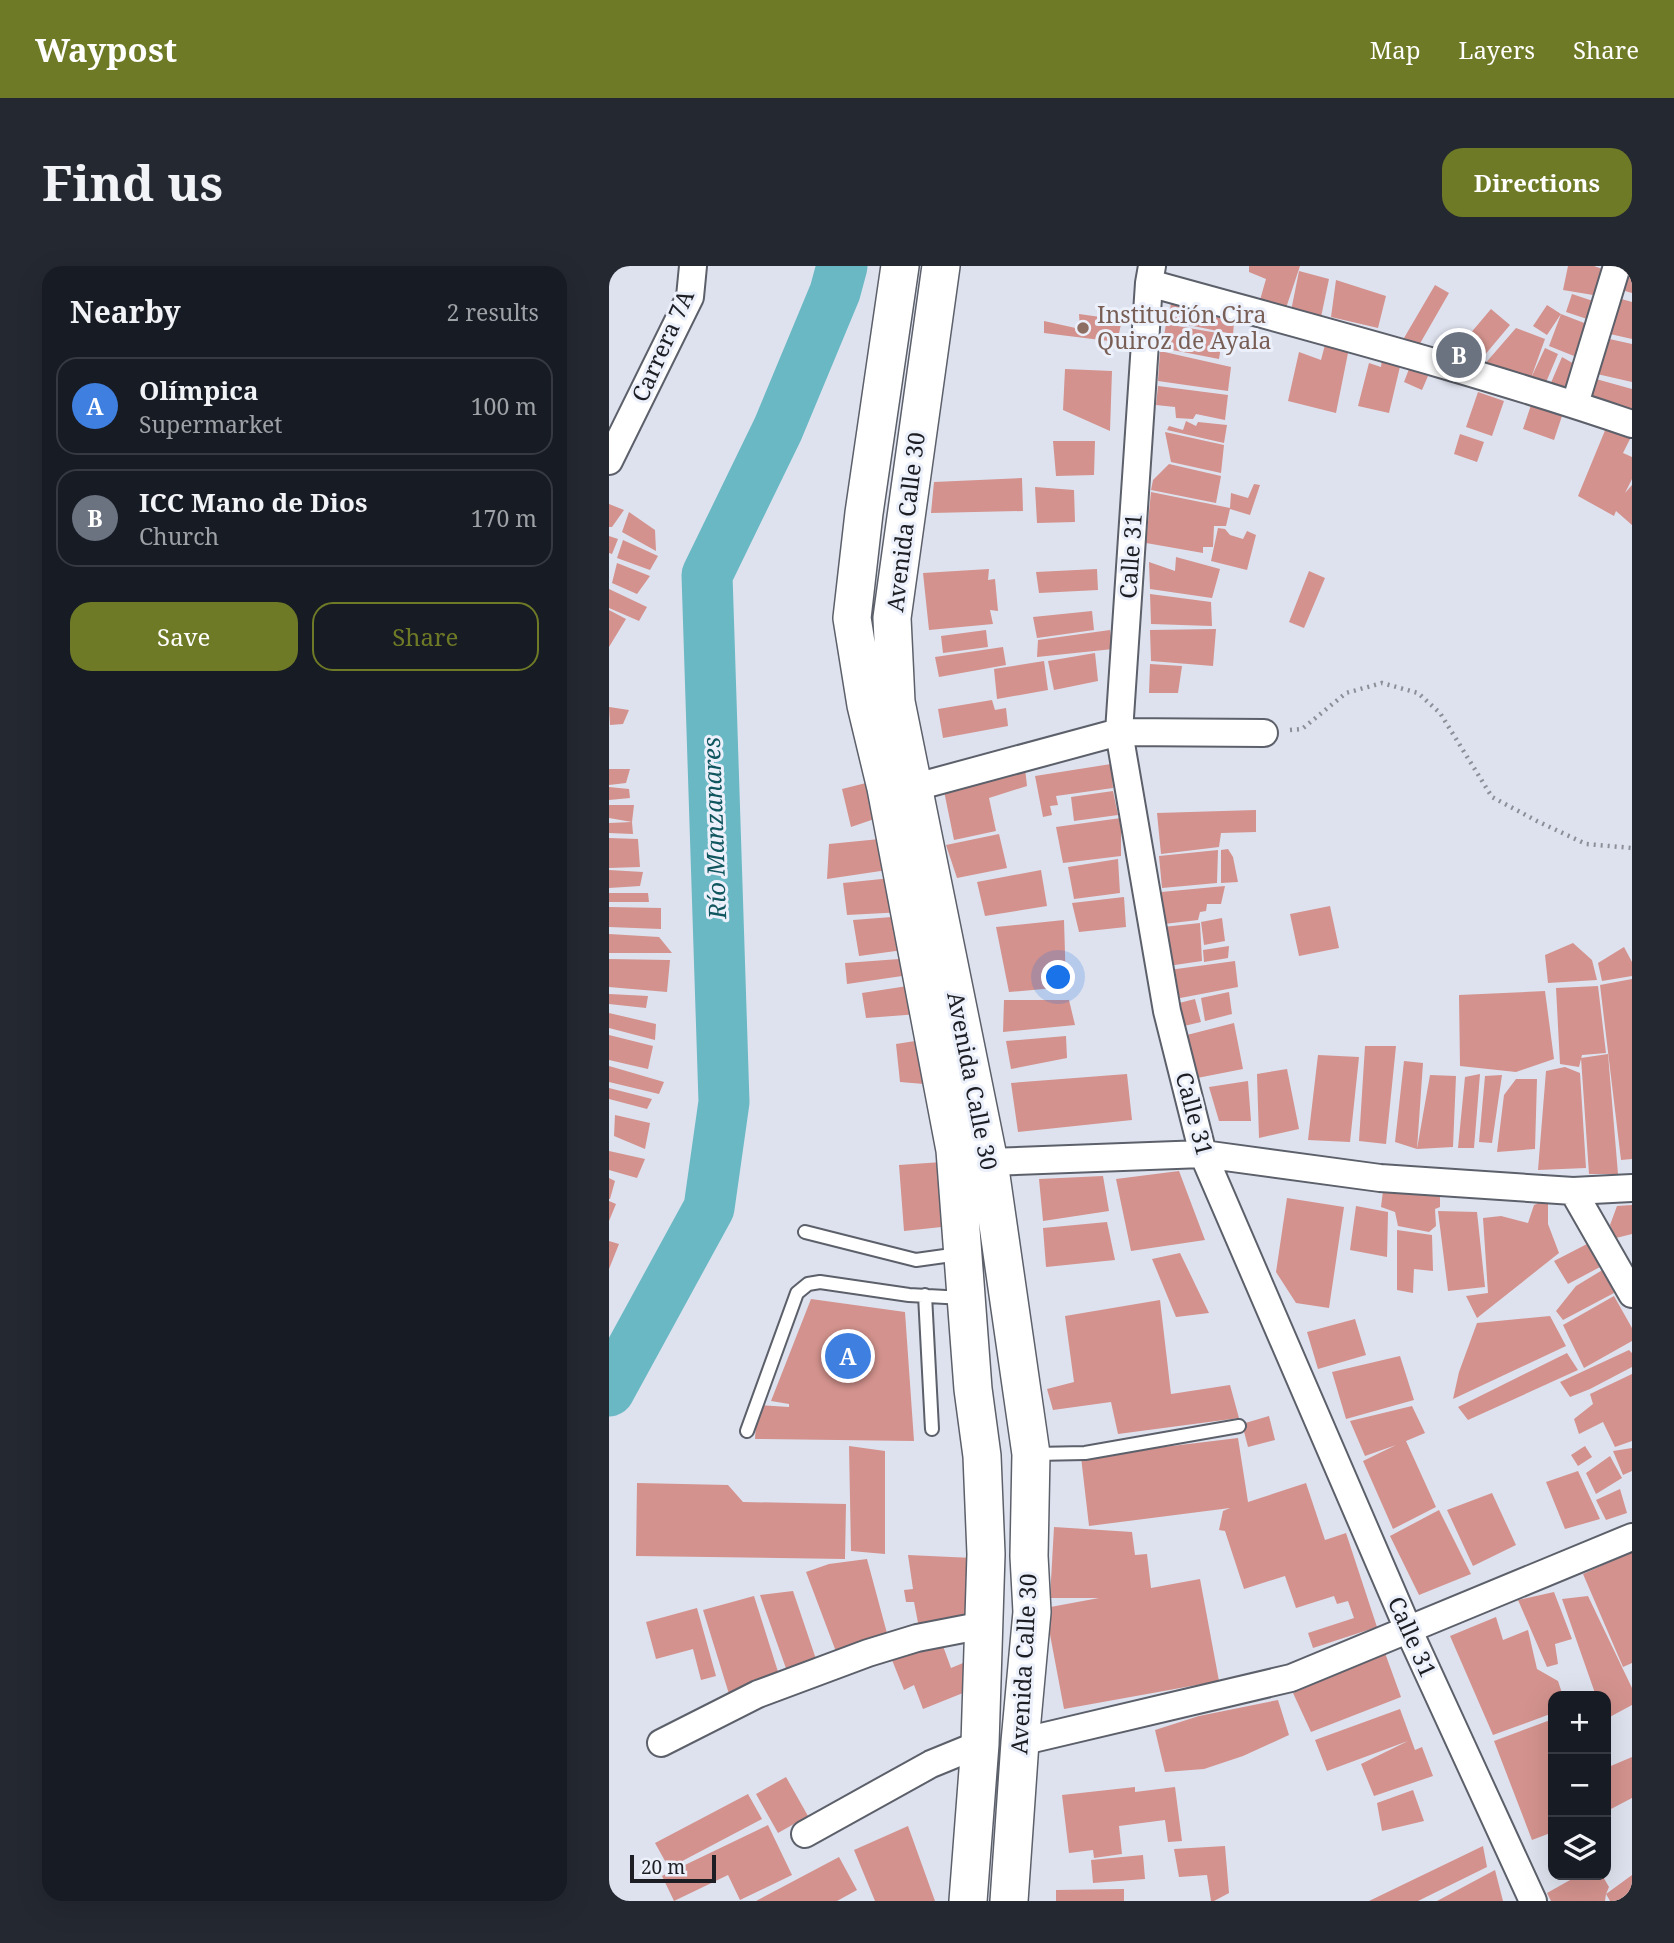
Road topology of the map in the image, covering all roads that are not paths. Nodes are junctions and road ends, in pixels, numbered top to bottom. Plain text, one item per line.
1 (693, 266) edge
2 (900, 266) edge
3 (941, 266) edge
4 (1617, 266) edge
5 (1151, 275) edge
6 (1575, 404) junction
7 (1632, 424) edge
8 (609, 461) edge
9 (1119, 732) junction
10 (1264, 733) road end
11 (912, 788) junction
12 (1203, 1154) junction
13 (989, 1162) junction
14 (1632, 1188) edge
15 (1573, 1191) junction
16 (805, 1233) dead end
17 (963, 1254) junction
18 (925, 1294) junction
19 (1632, 1294) edge
20 (968, 1298) junction
21 (1239, 1426) dead end
22 (932, 1429) dead end
23 (747, 1431) dead end
24 (1031, 1454) junction
25 (1632, 1537) edge
26 (984, 1625) junction
27 (1408, 1629) junction
28 (1020, 1742) junction
29 (661, 1743) dead end
30 (980, 1744) junction
31 (805, 1834) dead end
32 (968, 1901) edge
33 (1009, 1901) edge
34 (1533, 1901) edge

1 - 8 street, Carrera 7A
2 - 17 main road, Avenida Calle 30
3 - 11 main road, Avenida Calle 30
4 - 6 street
5 - 6 street
5 - 9 street, Calle 31
6 - 7 street
9 - 10 street
9 - 11 street
9 - 12 street, Calle 31
11 - 13 main road, Avenida Calle 30
12 - 13 street
12 - 15 street
12 - 27 street, Calle 31
13 - 24 main road, Avenida Calle 30
14 - 15 street
15 - 19 street
16 - 17 lane
17 - 20 main road, Avenida Calle 30
18 - 20 lane
18 - 22 lane
18 - 23 lane
20 - 26 main road, Avenida Calle 30
21 - 24 lane
24 - 28 main road, Avenida Calle 30
25 - 27 street
26 - 29 street
26 - 30 main road, Avenida Calle 30
27 - 28 street
27 - 34 street, Calle 31
28 - 33 main road, Avenida Calle 30
30 - 31 street
30 - 32 main road, Avenida Calle 30

